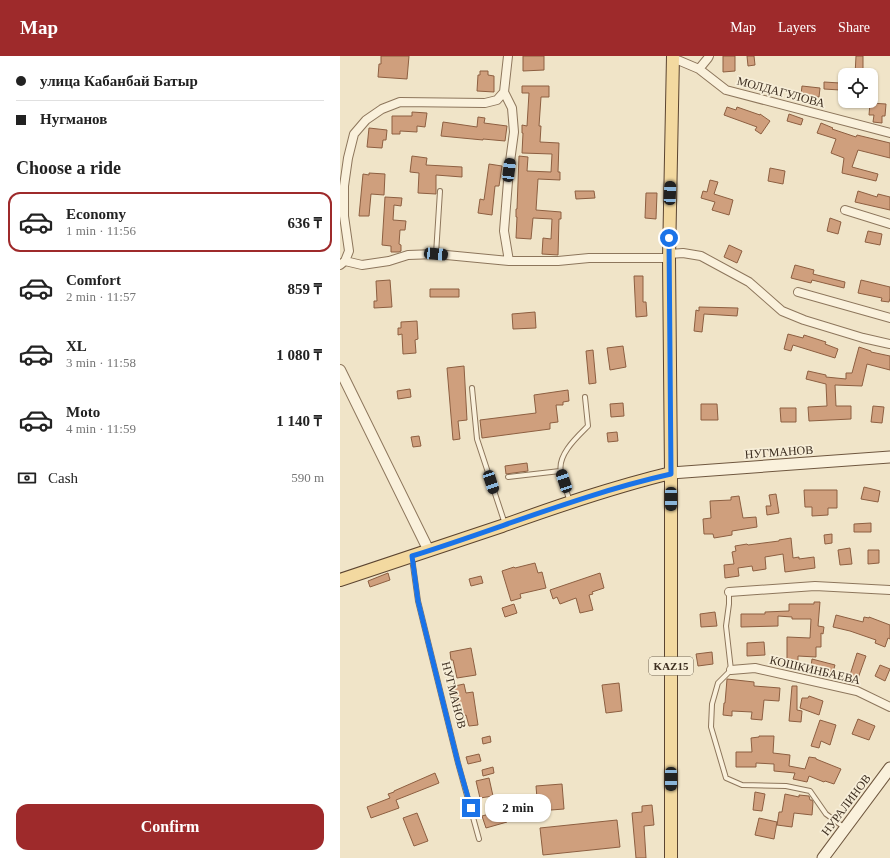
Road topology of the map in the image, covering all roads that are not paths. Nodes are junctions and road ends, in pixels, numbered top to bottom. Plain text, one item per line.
1 (508, 56) edge
2 (709, 56) edge
3 (674, 57) edge
4 (699, 69) junction
5 (504, 92) junction
6 (890, 133) edge
7 (440, 191) dead end
8 (845, 210) dead end
9 (342, 213) edge
10 (890, 224) edge
11 (436, 254) junction
12 (669, 256) junction
13 (509, 261) junction
14 (343, 263) edge
15 (798, 292) dead end
16 (890, 318) edge
17 (890, 344) edge
18 (340, 370) edge
19 (472, 388) dead end
20 (585, 398) dead end
21 (890, 457) edge
22 (560, 470) junction
23 (671, 474) junction
24 (508, 477) dead end
25 (570, 502) junction
26 (505, 525) junction
27 (429, 551) junction
28 (412, 556) junction
29 (340, 580) edge
30 (890, 590) edge
31 (729, 592) joint
32 (731, 670) junction
33 (890, 707) edge
34 (890, 768) edge
35 (845, 828) junction
36 (480, 839) dead end
37 (671, 858) edge
38 (823, 858) edge

1 - 5 street
2 - 4 street
3 - 4 street, МОЛДАГУЛОВА
3 - 12 main road
4 - 6 street, МОЛДАГУЛОВА
5 - 9 street
5 - 13 street
7 - 11 lane
8 - 10 street
9 - 14 street
11 - 13 street
11 - 14 street
12 - 13 street
12 - 17 street
12 - 23 main road
15 - 16 street
18 - 27 street
19 - 26 lane
20 - 22 lane
21 - 23 main road, НУГМАНОВ
22 - 24 lane
22 - 25 lane
23 - 25 main road
23 - 37 main road, KAZ15
25 - 26 main road
26 - 27 main road
27 - 28 main road
28 - 29 main road
28 - 36 lane, НУГМАНОВ
30 - 31 street
31 - 32 lane
32 - 33 street, КОШКИНБАЕВА
32 - 35 lane
34 - 35 main road, НУРАЛИНОВ
35 - 38 main road, НУРАЛИНОВ

